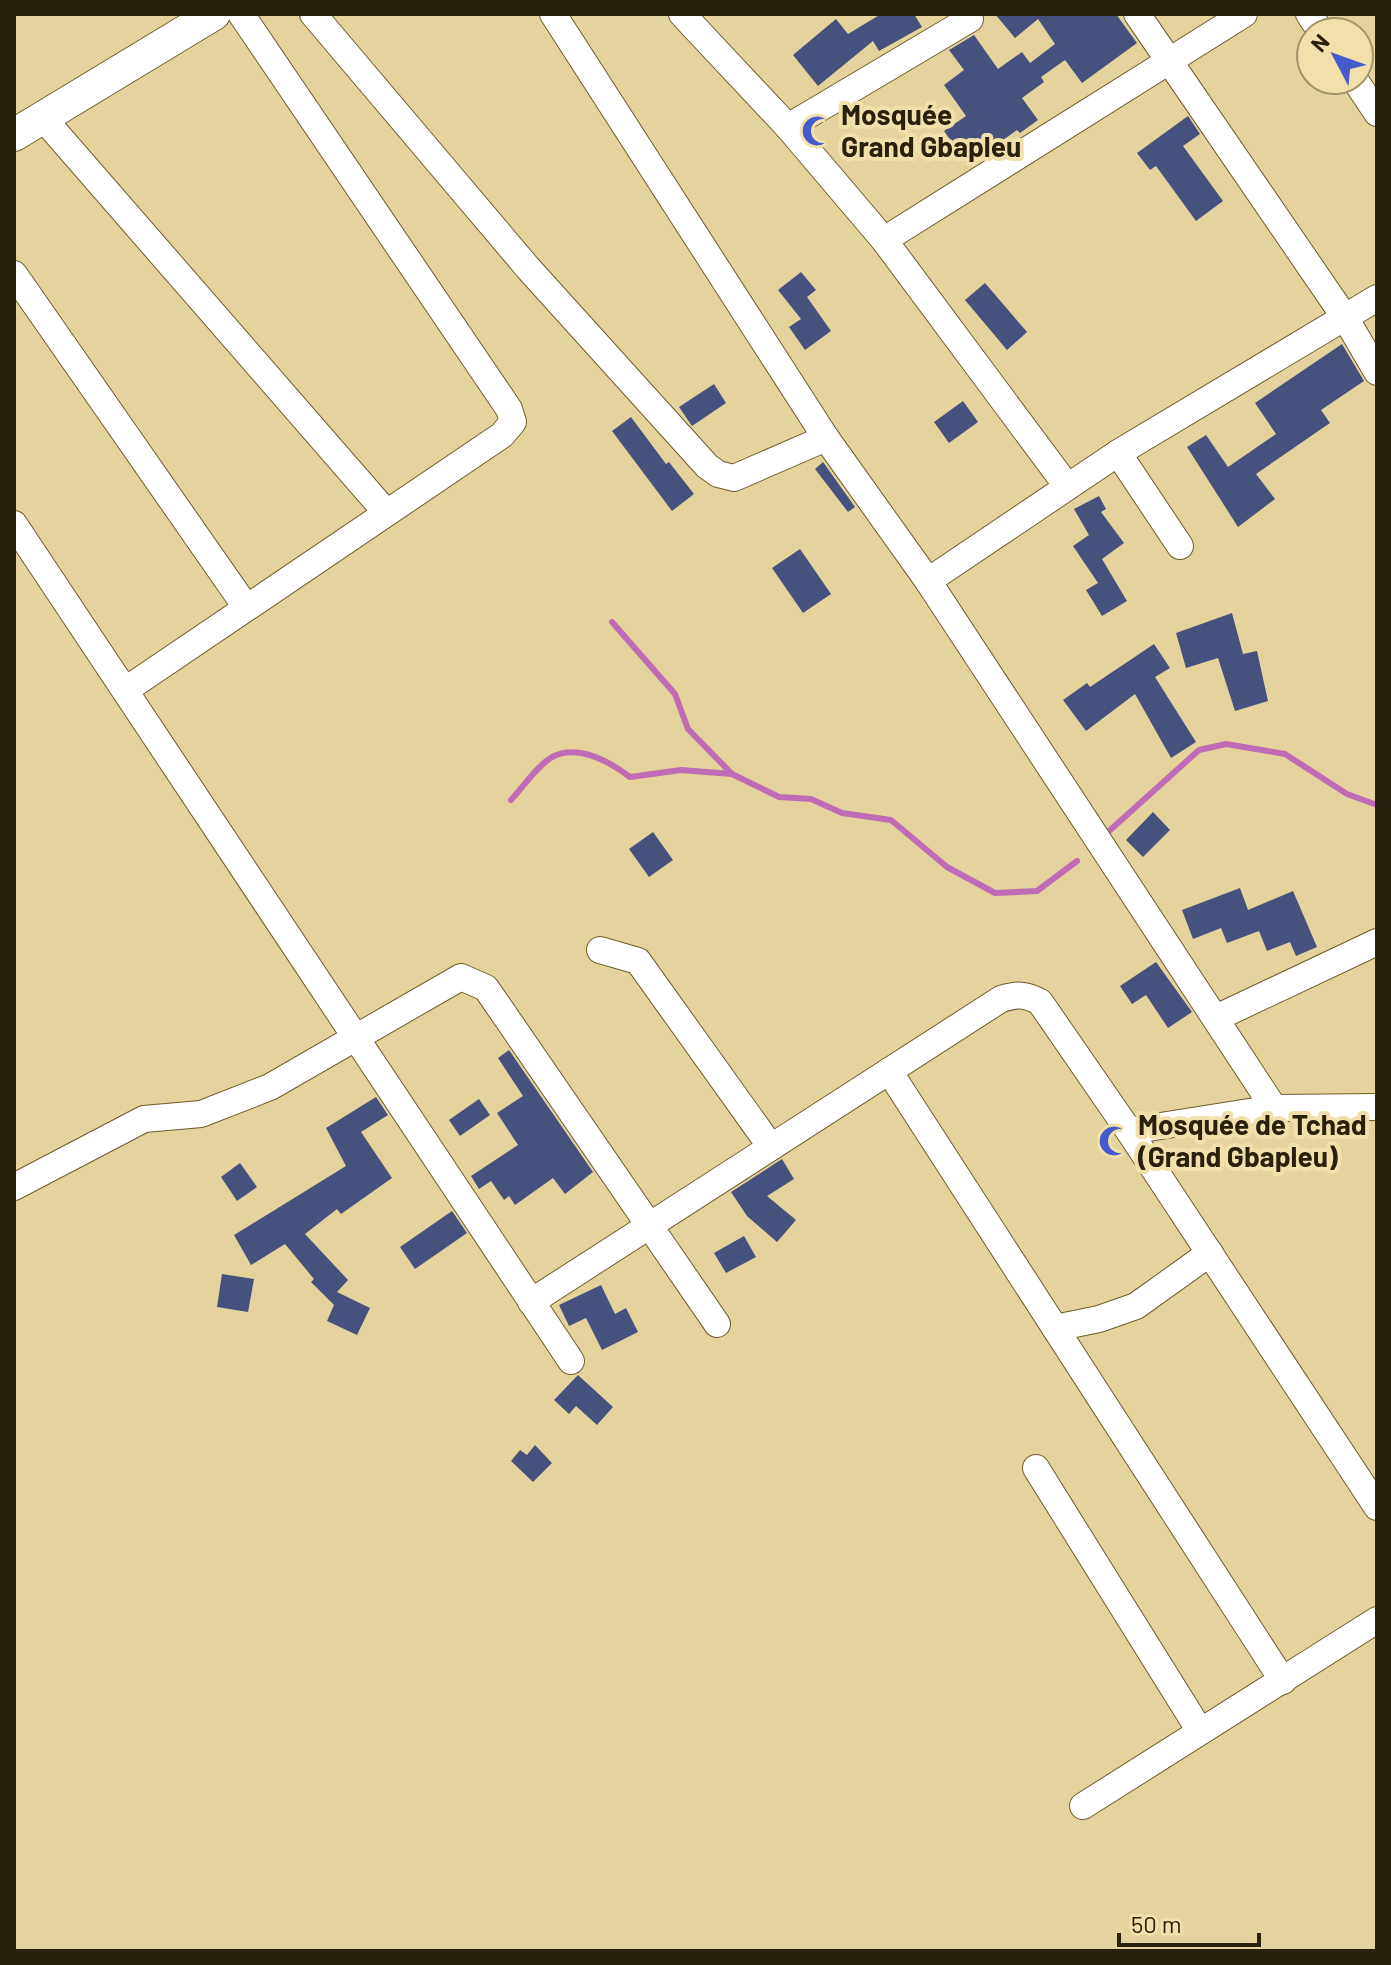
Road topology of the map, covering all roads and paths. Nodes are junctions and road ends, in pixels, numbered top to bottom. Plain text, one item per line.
1 (214, 14) edge
2 (241, 14) edge
3 (313, 14) edge
4 (553, 14) edge
5 (682, 14) edge
6 (1137, 14) edge
7 (1244, 14) edge
8 (971, 16) edge
9 (1167, 62) junction
10 (1366, 96) edge
11 (1377, 113) edge
12 (43, 118) junction
13 (788, 127) junction
14 (14, 135) edge
15 (884, 240) junction
16 (14, 274) edge
17 (1377, 298) edge
18 (1346, 319) junction
19 (1377, 372) edge
20 (826, 438) junction
21 (1118, 453) junction
22 (1067, 486) junction
23 (385, 511) junction
24 (14, 524) edge
25 (1180, 546) dead end
26 (928, 581) junction
27 (246, 607) junction
28 (127, 689) junction
29 (1377, 942) edge
30 (600, 950) dead end
31 (1216, 1018) junction
32 (355, 1038) junction
33 (889, 1071) junction
34 (1377, 1107) edge
35 (1274, 1108) junction
36 (1129, 1131) junction
37 (771, 1147) junction
38 (14, 1187) edge
39 (651, 1224) junction
40 (1210, 1253) junction
41 (531, 1302) junction
42 (717, 1324) dead end
43 (1055, 1328) junction
44 (571, 1361) dead end
45 (1036, 1468) dead end
46 (1377, 1507) edge
47 (1377, 1620) edge
48 (1283, 1681) junction
49 (1200, 1731) junction
50 (1083, 1806) dead end

1 - 12 main road
2 - 23 street
3 - 20 street
4 - 20 street
5 - 13 street
6 - 9 street
7 - 9 street
8 - 13 street
9 - 15 street
9 - 18 street
10 - 11 street
12 - 14 main road
12 - 23 street
13 - 15 street
15 - 22 street
16 - 27 street
17 - 18 street
18 - 19 street
18 - 21 street
20 - 26 street
21 - 22 street
21 - 25 street
22 - 26 street
23 - 27 street
24 - 28 street
26 - 31 street
27 - 28 street
28 - 32 street
29 - 31 street
30 - 37 street
31 - 35 street
32 - 38 street
32 - 39 street
32 - 41 street
33 - 36 street
33 - 37 street
33 - 43 street
34 - 35 street
35 - 36 street
36 - 40 street
37 - 39 street
39 - 41 street
39 - 42 street
40 - 43 street
40 - 46 street
41 - 44 street
43 - 48 street
45 - 49 street
47 - 48 street
48 - 49 street
49 - 50 street

